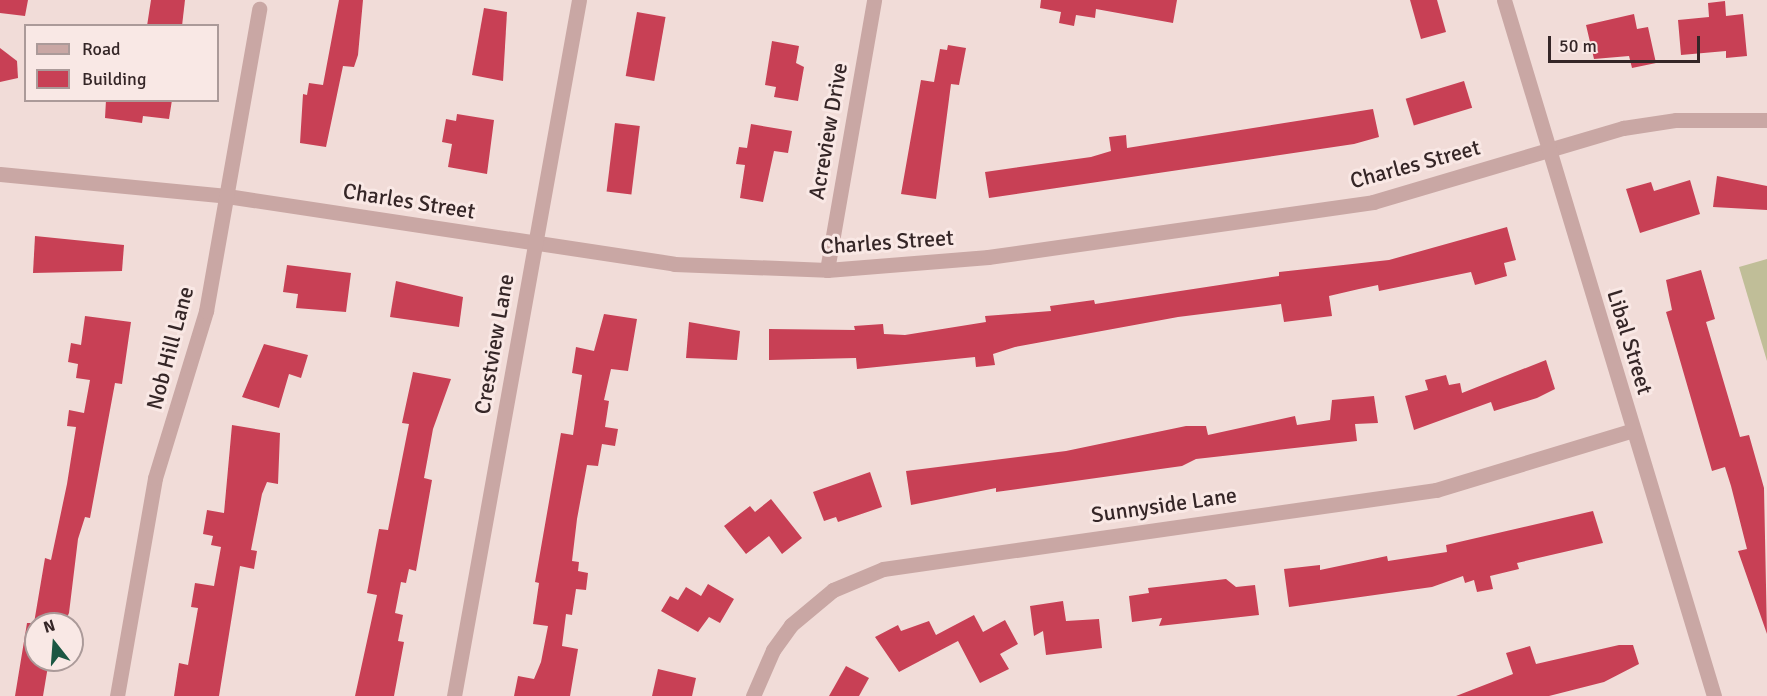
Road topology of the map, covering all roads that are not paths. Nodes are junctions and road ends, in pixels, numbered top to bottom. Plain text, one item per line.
1 (579, 0) edge
2 (874, 0) edge
3 (1504, 0) edge
4 (259, 9) dead end
5 (1767, 120) edge
6 (1549, 149) junction
7 (0, 174) edge
8 (227, 196) junction
9 (535, 243) junction
10 (827, 270) junction
11 (1634, 430) junction
12 (117, 696) edge
13 (454, 696) edge
14 (753, 696) edge
15 (1714, 696) edge

1 - 9 street, Crestview Lane
2 - 10 street, Acreview Drive
3 - 6 street, Libal Street
4 - 8 street, Nob Hill Lane
5 - 6 street, Charles Street
6 - 10 street, Charles Street
6 - 11 street, Libal Street
7 - 8 street, Charles Street
8 - 9 street, Charles Street
8 - 12 street, Nob Hill Lane
9 - 10 street, Charles Street
9 - 13 street, Crestview Lane
11 - 14 street, Sunnyside Lane
11 - 15 street, Libal Street

